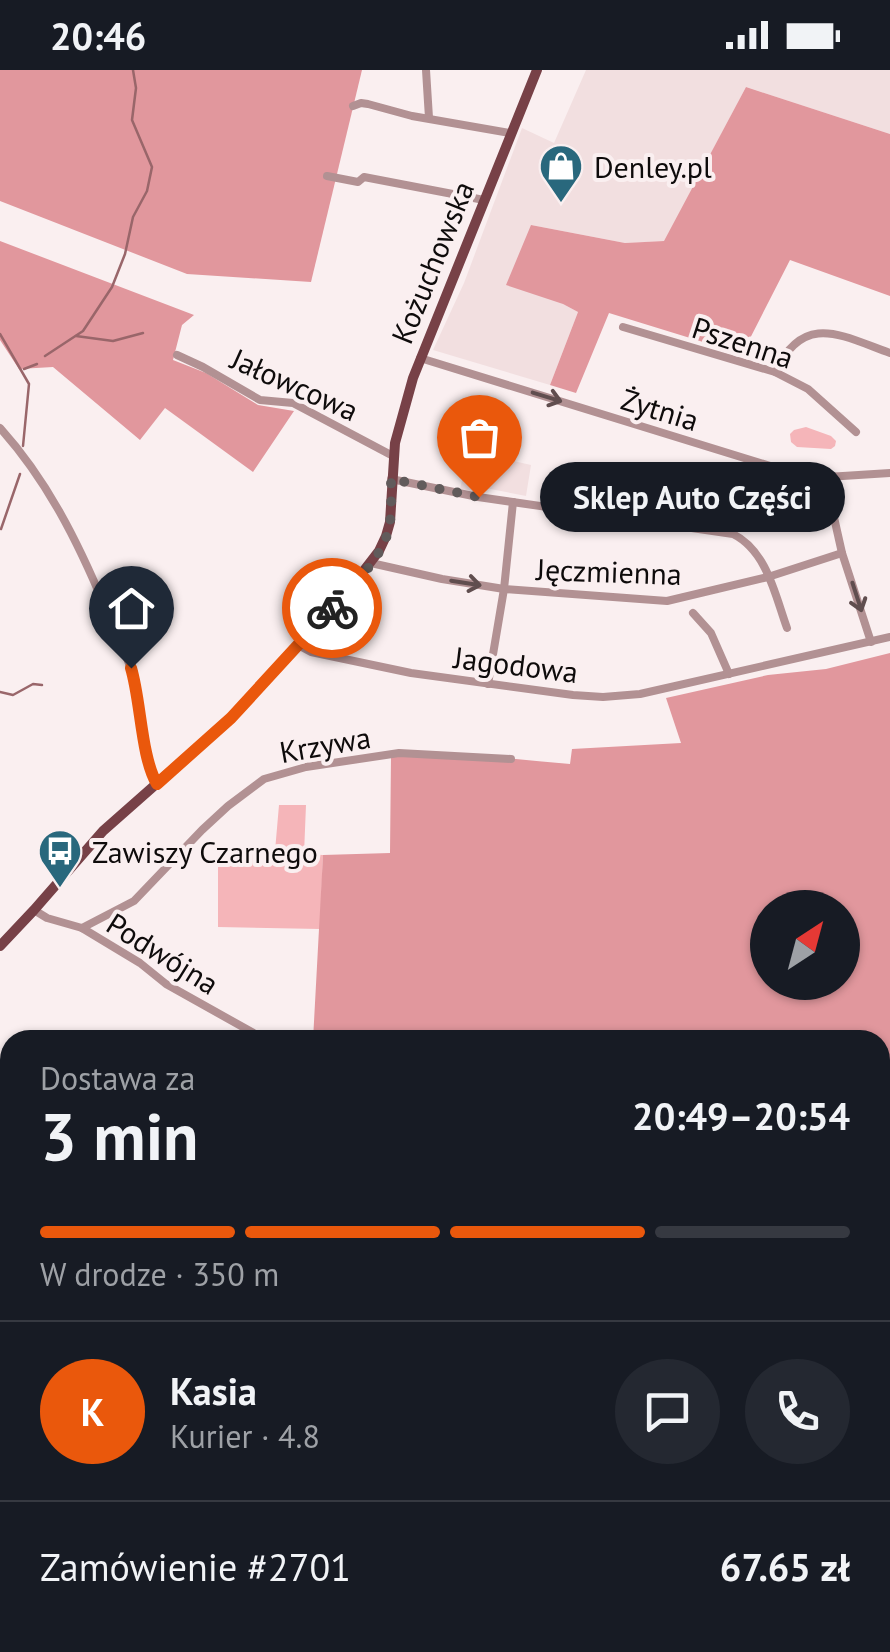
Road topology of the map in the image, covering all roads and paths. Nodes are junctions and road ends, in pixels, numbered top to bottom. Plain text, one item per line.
1 (426, 70) edge
2 (537, 70) edge
3 (353, 106) dead end
4 (429, 118) junction
5 (510, 133) junction
6 (327, 176) dead end
7 (484, 200) junction
8 (623, 327) dead end
9 (890, 352) edge
10 (177, 355) dead end
11 (420, 358) junction
12 (775, 372) junction
13 (0, 428) edge
14 (856, 432) dead end
15 (393, 456) junction
16 (890, 473) edge
17 (391, 479) junction
18 (512, 502) junction
19 (831, 504) dead end
20 (842, 553) junction
21 (371, 562) junction
22 (768, 577) junction
23 (504, 589) junction
24 (693, 613) dead end
25 (787, 628) dead end
26 (890, 637) edge
27 (871, 642) junction
28 (298, 646) junction
29 (729, 674) junction
30 (488, 684) junction
31 (511, 759) dead end
32 (157, 784) junction
33 (34, 910) junction
34 (82, 928) junction
35 (0, 946) edge
36 (248, 1030) edge

1 - 4 street
2 - 5 main road, Kożuchowska
3 - 4 street
4 - 5 street
5 - 7 main road, Kożuchowska
6 - 7 street
7 - 11 main road, Kożuchowska
8 - 12 street, Pszenna
9 - 12 street
10 - 15 street, Jałowcowa
11 - 15 main road, Kożuchowska
11 -> 16 street, Żytnia
12 - 14 street, Pszenna
13 - 32 street
15 - 17 main road, Kożuchowska
17 - 18 street
17 - 21 main road, Kożuchowska
18 - 22 street
18 - 23 street
19 - 20 street
20 - 22 street, Jęczmienna
20 -> 27 street
21 -> 23 street, Jęczmienna
21 - 28 main road, Kożuchowska
22 - 23 street, Jęczmienna
22 - 25 street
23 - 30 street
24 - 29 street
26 - 27 street, Jagodowa
27 - 29 street, Jagodowa
28 - 30 street, Jagodowa
28 - 32 main road, Kożuchowska
29 - 30 street, Jagodowa
31 - 34 street, Krzywa
32 - 33 main road, Kożuchowska
33 - 34 street, Podwójna
33 - 35 main road, Kożuchowska
34 - 36 street, Podwójna

